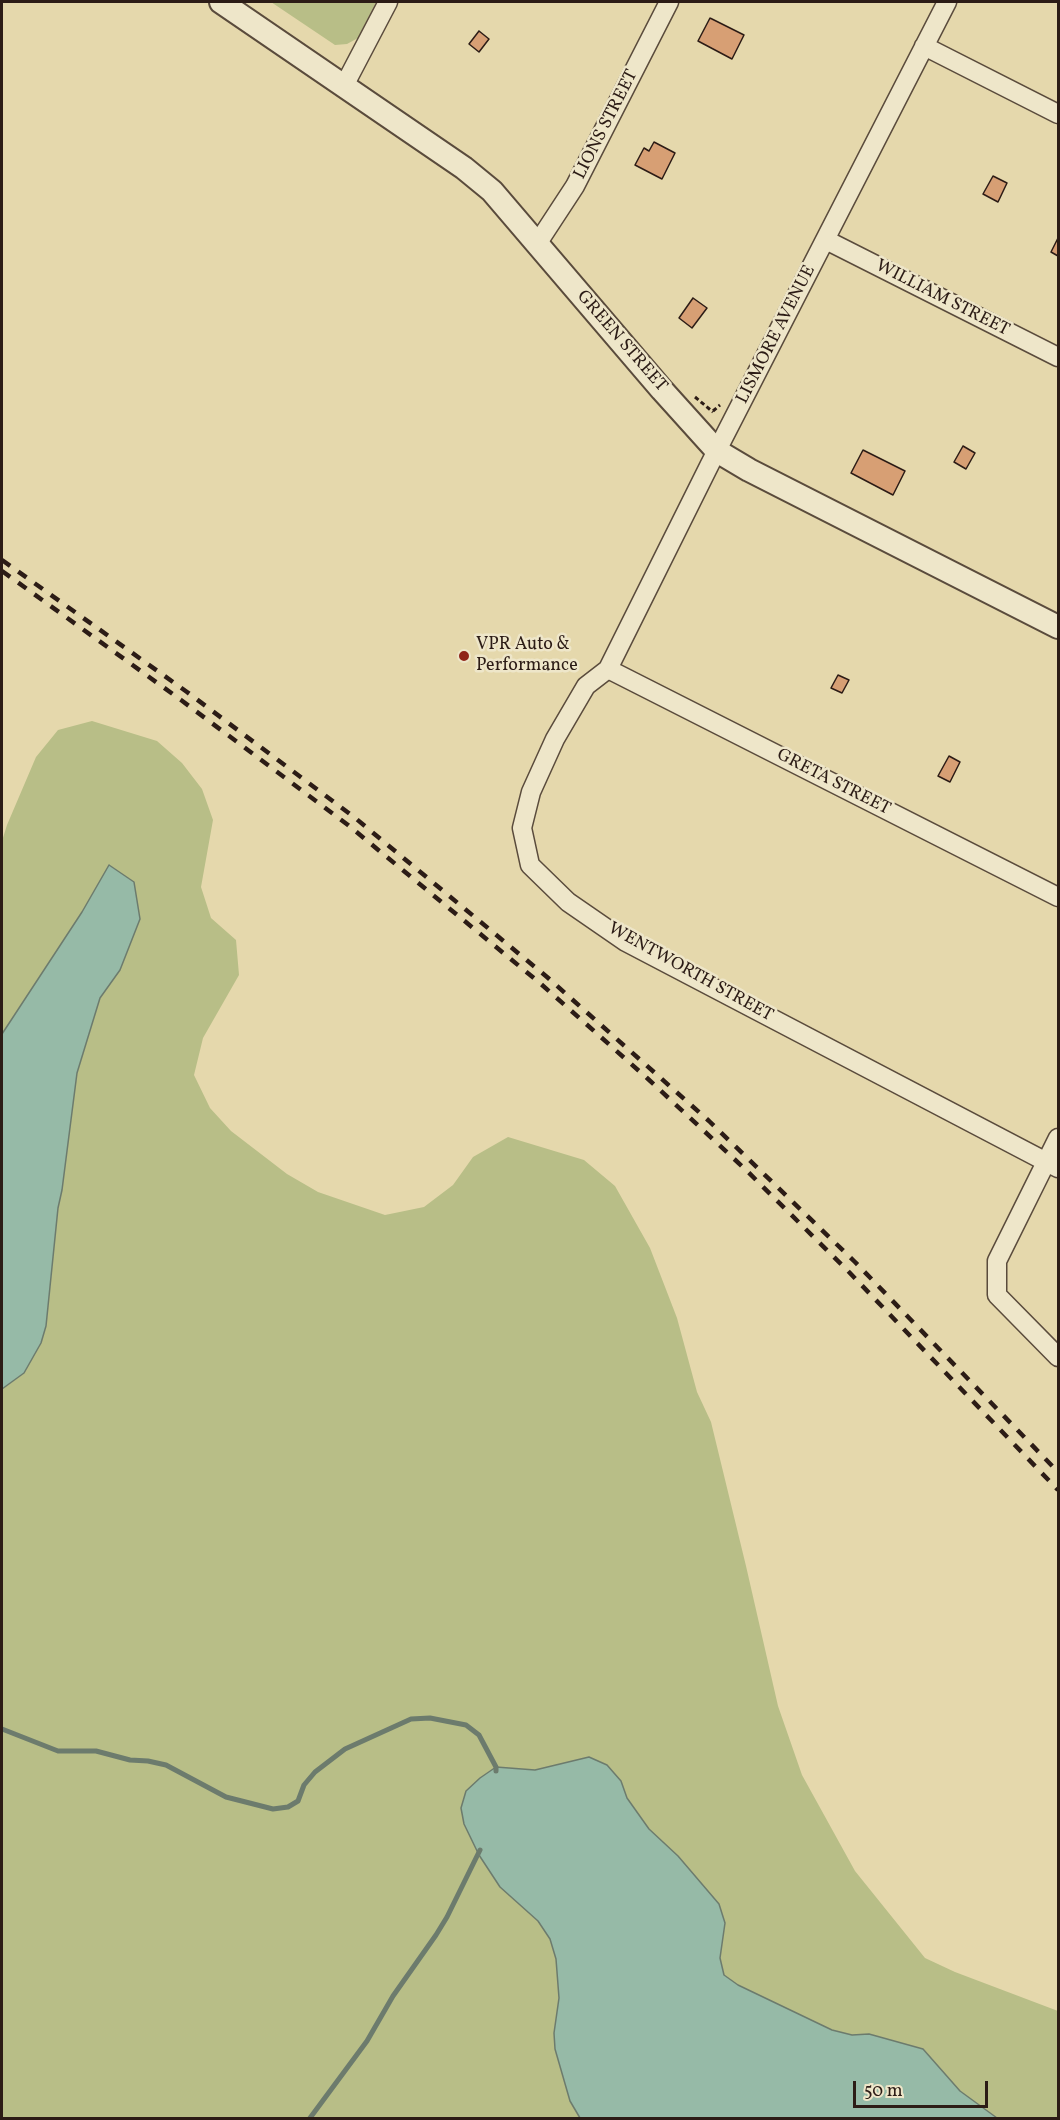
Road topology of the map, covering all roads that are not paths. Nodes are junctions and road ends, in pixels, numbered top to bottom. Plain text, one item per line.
1 (220, 2) edge
2 (388, 2) edge
3 (669, 2) edge
4 (947, 2) edge
5 (924, 46) junction
6 (344, 86) junction
7 (1059, 114) edge
8 (826, 240) junction
9 (537, 244) junction
10 (1059, 357) edge
11 (717, 451) junction
12 (1059, 627) edge
13 (608, 669) junction
14 (1059, 897) edge
15 (1059, 1138) edge
16 (1052, 1165) edge
17 (1059, 1357) edge

1 - 6 street, GREEN STREET
2 - 6 street
3 - 9 street, LIONS STREET
4 - 5 street, LISMORE AVENUE
5 - 7 street
5 - 8 street, LISMORE AVENUE
6 - 9 street, GREEN STREET
8 - 10 street, WILLIAM STREET
8 - 11 street, LISMORE AVENUE
9 - 11 street, GREEN STREET
11 - 12 street, GREEN STREET
11 - 13 street, LISMORE AVENUE
13 - 14 street, GRETA STREET
13 - 16 street, WENTWORTH STREET
15 - 16 street
16 - 17 street

